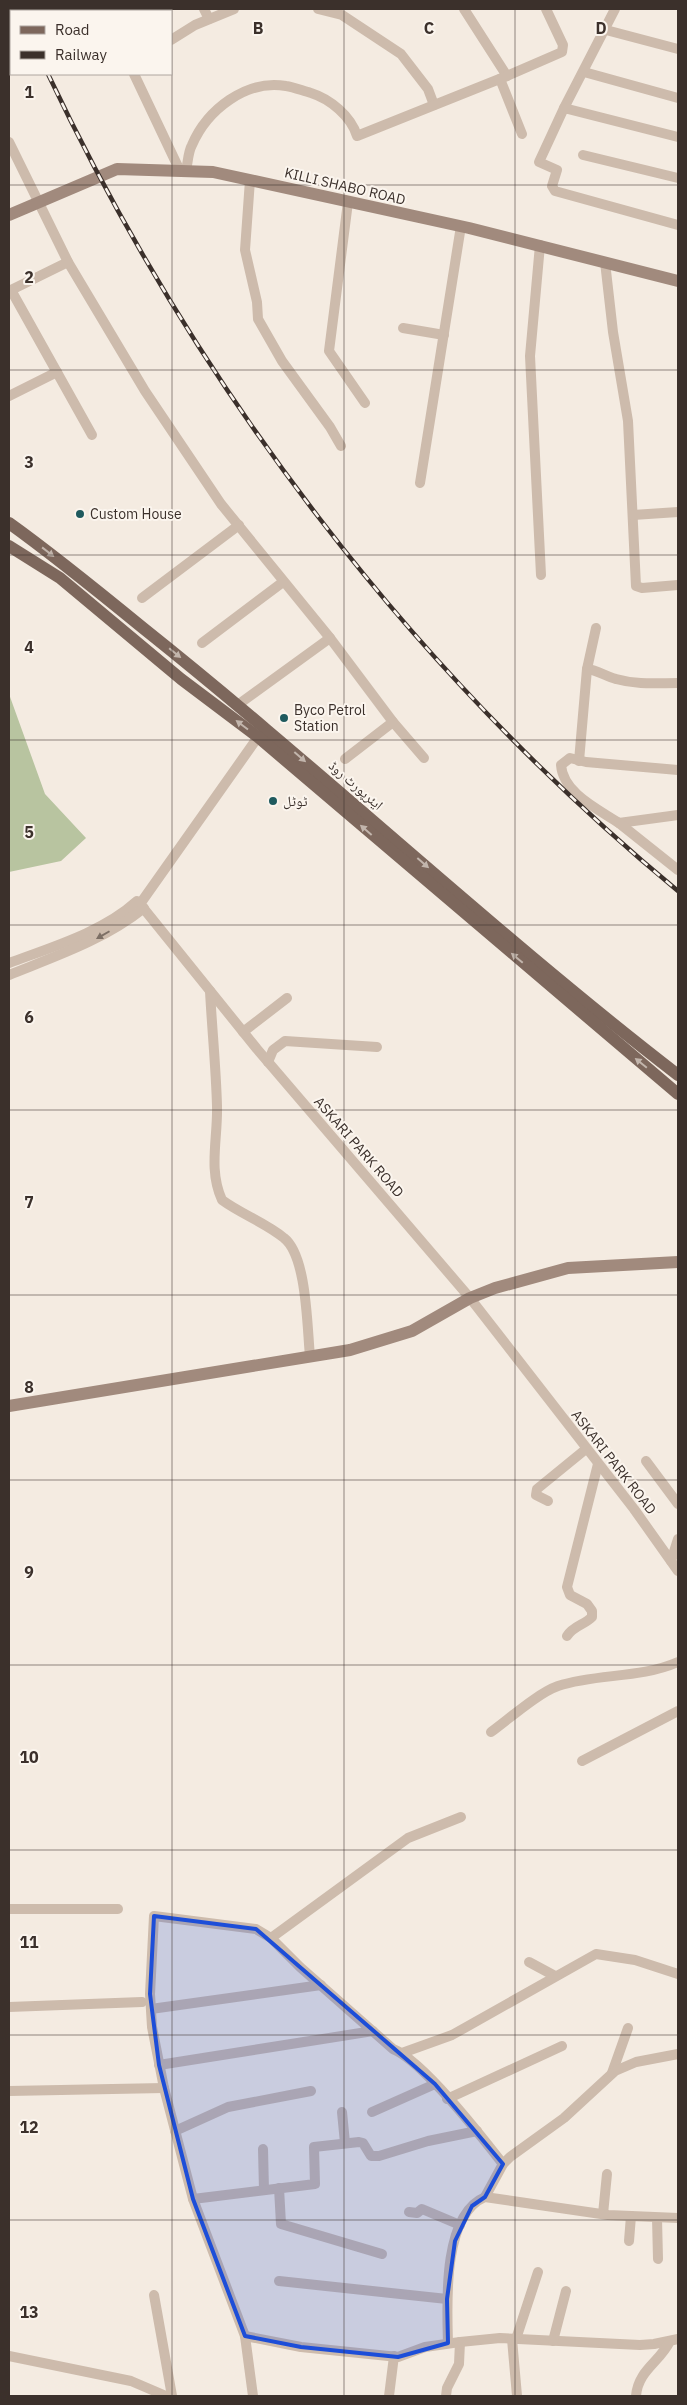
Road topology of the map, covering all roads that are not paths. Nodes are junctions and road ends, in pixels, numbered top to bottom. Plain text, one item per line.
1 (204, 9) edge
2 (234, 9) edge
3 (318, 9) edge
4 (464, 9) edge
5 (547, 9) edge
6 (615, 9) edge
7 (209, 19) junction
8 (606, 30) junction
9 (172, 37) edge
10 (678, 49) edge
11 (584, 72) junction
12 (135, 75) edge
13 (503, 78) junction
14 (678, 98) edge
15 (434, 105) junction
16 (564, 108) junction
17 (522, 134) dead end
18 (678, 137) edge
19 (9, 142) edge
20 (584, 155) dead end
21 (183, 171) junction
22 (678, 178) edge
23 (250, 180) junction
24 (348, 202) junction
25 (38, 203) junction
26 (9, 215) edge
27 (678, 225) edge
28 (461, 226) junction
29 (540, 245) junction
30 (68, 262) junction
31 (605, 262) junction
32 (678, 282) edge
33 (10, 291) edge
34 (402, 328) dead end
35 (444, 335) junction
36 (57, 372) junction
37 (9, 396) edge
38 (365, 403) dead end
39 (92, 434) dead end
40 (341, 446) dead end
41 (420, 483) dead end
42 (678, 512) edge
43 (633, 515) junction
44 (9, 523) edge
45 (239, 525) junction
46 (9, 546) edge
47 (541, 575) dead end
48 (283, 582) junction
49 (678, 585) edge
50 (142, 598) dead end
51 (596, 628) dead end
52 (330, 638) junction
53 (202, 643) dead end
54 (586, 669) junction
55 (678, 683) edge
56 (239, 704) junction
57 (393, 722) junction
58 (258, 736) junction
59 (424, 758) dead end
60 (345, 759) dead end
61 (578, 760) junction
62 (678, 770) edge
63 (678, 814) edge
64 (618, 823) junction
65 (678, 870) edge
66 (141, 904) junction
67 (9, 963) edge
68 (9, 974) edge
69 (210, 991) junction
70 (287, 998) dead end
71 (243, 1032) junction
72 (377, 1047) dead end
73 (268, 1062) junction
74 (678, 1075) edge
75 (678, 1094) edge
76 (678, 1262) edge
77 (470, 1298) junction
78 (310, 1356) junction
79 (9, 1406) edge
80 (586, 1449) junction
81 (646, 1461) dead end
82 (598, 1464) junction
83 (548, 1501) dead end
84 (678, 1504) edge
85 (678, 1539) edge
86 (676, 1567) edge
87 (567, 1636) dead end
88 (678, 1662) edge
89 (678, 1711) edge
90 (490, 1732) dead end
91 (582, 1761) dead end
92 (461, 1817) dead end
93 (118, 1909) dead end
94 (9, 1910) edge
95 (271, 1938) junction
96 (529, 1962) dead end
97 (678, 1974) edge
98 (555, 1976) junction
99 (321, 1985) junction
100 (142, 2002) dead end
101 (9, 2007) edge
102 (151, 2009) junction
103 (628, 2028) dead end
104 (373, 2031) junction
105 (562, 2046) dead end
106 (402, 2053) junction
107 (678, 2054) edge
108 (159, 2065) junction
109 (612, 2073) junction
110 (435, 2084) junction
111 (164, 2088) junction
112 (9, 2091) edge
113 (311, 2091) dead end
114 (447, 2099) junction
115 (342, 2112) dead end
116 (372, 2112) dead end
117 (175, 2131) junction
118 (477, 2131) junction
119 (346, 2143) junction
120 (263, 2149) dead end
121 (503, 2164) junction
122 (607, 2174) dead end
123 (279, 2188) junction
124 (264, 2190) junction
125 (485, 2197) junction
126 (193, 2199) junction
127 (409, 2212) dead end
128 (602, 2214) junction
129 (631, 2216) junction
130 (657, 2218) junction
131 (678, 2218) edge
132 (460, 2225) junction
133 (628, 2242) dead end
134 (382, 2254) dead end
135 (658, 2259) dead end
136 (538, 2272) dead end
137 (279, 2281) dead end
138 (566, 2291) dead end
139 (154, 2296) dead end
140 (447, 2299) junction
141 (245, 2336) junction
142 (514, 2339) junction
143 (674, 2340) edge
144 (554, 2341) junction
145 (460, 2342) junction
146 (448, 2343) junction
147 (9, 2356) edge
148 (394, 2356) junction
149 (166, 2396) edge
150 (172, 2396) edge
151 (253, 2396) edge
152 (389, 2396) edge
153 (446, 2396) edge
154 (517, 2396) edge
155 (636, 2396) edge

1 - 7 street
2 - 7 street
3 - 15 street
4 - 13 street
5 - 13 street
6 - 8 street
7 - 9 street
8 - 10 street
8 - 11 street
11 - 14 street
11 - 16 street
12 - 21 street
13 - 15 street
13 - 17 street
15 - 21 street
16 - 18 street
16 - 27 street
19 - 25 street
20 - 22 street
21 - 23 street, KILLI SHABO ROAD
21 - 25 street, KILLI SHABO ROAD
23 - 24 street, KILLI SHABO ROAD
23 - 40 street
24 - 28 street, KILLI SHABO ROAD
24 - 38 street
25 - 26 street, KILLI SHABO ROAD
25 - 30 street
28 - 29 street, KILLI SHABO ROAD
28 - 35 street
29 - 31 street, KILLI SHABO ROAD
29 - 47 street
30 - 33 street
30 - 45 street
31 - 32 street, KILLI SHABO ROAD
31 - 43 street
33 - 36 street
34 - 35 street
35 - 41 street
36 - 37 street
36 - 39 street
42 - 43 street
43 - 49 street
44 -> 56 main road, ایئرپورٹ روڈ
45 - 48 street
45 - 50 street
58 -> 46 main road, ایئرپورٹ روڈ
48 - 52 street
48 - 53 street
51 - 54 street
52 - 56 street
52 - 57 street
54 - 55 street
54 - 61 street
56 -> 74 main road, ایئرپورٹ روڈ
57 - 59 street
57 - 60 street
58 - 66 street
75 -> 58 main road, ایئرپورٹ روڈ
61 - 62 street
61 - 64 street
63 - 64 street
64 - 65 street
66 - 67 street
66 -> 68 street
66 - 69 street, ASKARI PARK ROAD
69 - 71 street, ASKARI PARK ROAD
69 - 78 street
70 - 71 street
71 - 73 street, ASKARI PARK ROAD
72 - 73 street
73 - 77 street, ASKARI PARK ROAD
76 - 77 street
77 - 78 street
77 - 80 street, ASKARI PARK ROAD
78 - 79 street
80 - 82 street, ASKARI PARK ROAD
80 - 83 street
81 - 84 street
82 - 86 street, ASKARI PARK ROAD
82 - 87 street
85 - 86 street
88 - 90 street
89 - 91 street
92 - 95 street
93 - 94 street
95 - 99 street
95 - 102 street
96 - 98 street
97 - 98 street
98 - 106 street
99 - 102 street
99 - 104 street
100 - 101 street
102 - 108 street
103 - 109 street
104 - 106 street
104 - 108 street
105 - 114 street
106 - 110 street
107 - 109 street
108 - 111 street
109 - 121 street
110 - 114 street
110 - 116 street
111 - 112 street
111 - 117 street
113 - 117 street
114 - 118 street
115 - 119 street
117 - 126 street
118 - 119 street
118 - 121 street
119 - 123 street
120 - 124 street
121 - 125 street
122 - 128 street
123 - 124 street
123 - 134 street
124 - 126 street
125 - 128 street
125 - 132 street
126 - 141 street
127 - 132 street
128 - 129 street
129 - 130 street
129 - 133 street
130 - 131 street
130 - 135 street
132 - 140 street
136 - 142 street
137 - 140 street
138 - 144 street
139 - 150 street
140 - 146 street
141 - 148 street
141 - 151 street
142 - 144 street
142 - 145 street
142 - 154 street
143 - 144 street
143 - 155 street
145 - 146 street
145 - 153 street
146 - 148 street
147 - 149 street
148 - 152 street

